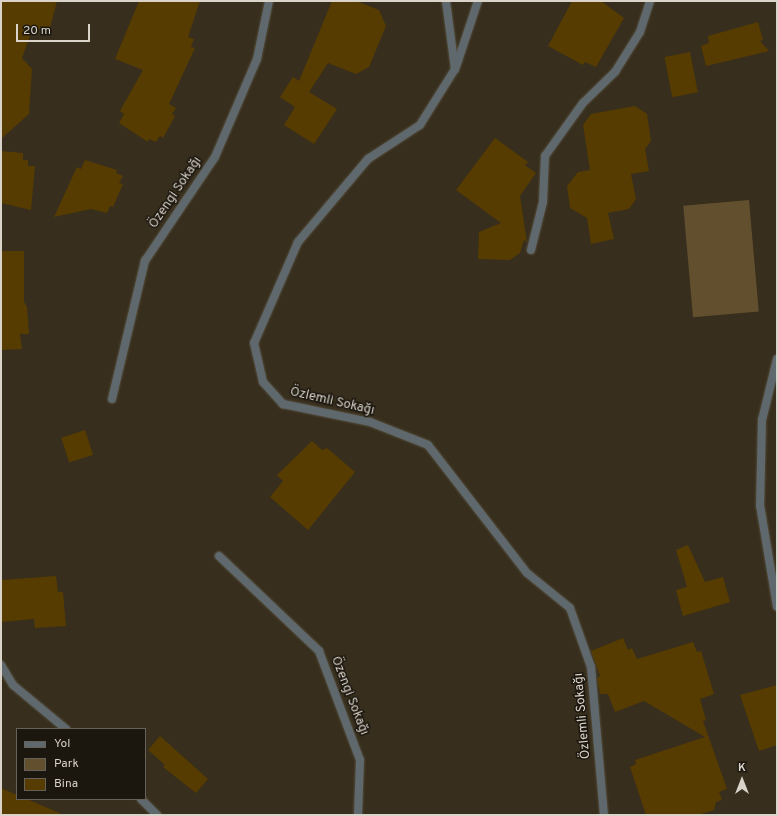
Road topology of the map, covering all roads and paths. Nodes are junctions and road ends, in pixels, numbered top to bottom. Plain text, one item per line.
1 (269, 1) edge
2 (446, 1) edge
3 (478, 1) edge
4 (650, 1) edge
5 (456, 69) junction
6 (530, 250) dead end
7 (777, 359) edge
8 (112, 400) dead end
9 (219, 556) dead end
10 (777, 607) edge
11 (1, 665) edge
12 (65, 728) edge
13 (142, 800) edge
14 (157, 815) edge
15 (358, 815) edge
16 (604, 815) edge

1 - 8 street, Özengi Sokağı
2 - 5 street
3 - 5 street, Özlemli Sokağı
4 - 6 street
5 - 16 street, Özlemli Sokağı
7 - 10 street
9 - 15 street, Özengi Sokağı
11 - 12 street
13 - 14 street

